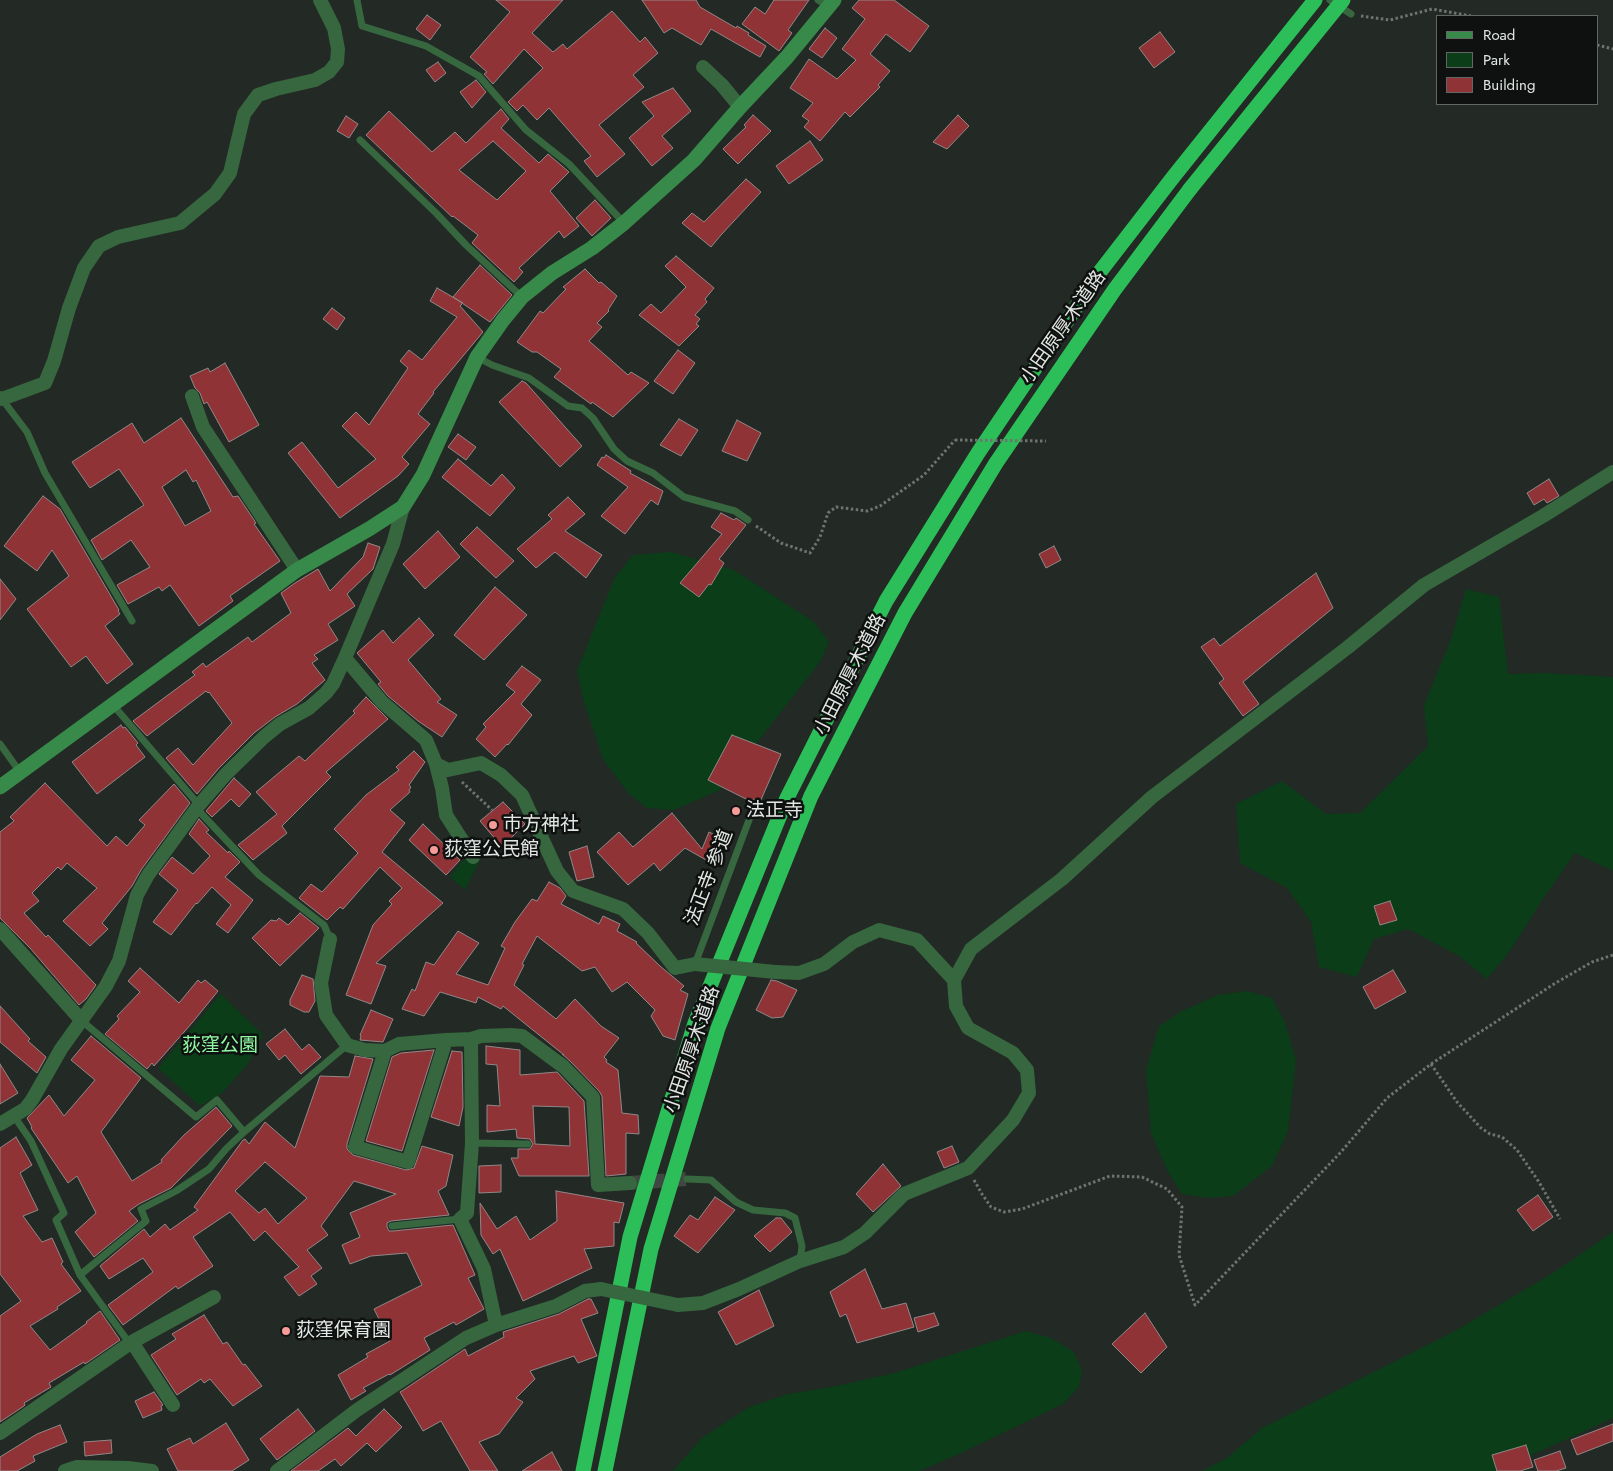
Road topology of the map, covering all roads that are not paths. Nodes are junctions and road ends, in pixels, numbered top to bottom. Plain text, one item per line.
1 (320, 0) edge
2 (357, 0) edge
3 (1315, 0) edge
4 (1330, 0) edge
5 (1343, 0) edge
6 (827, 2) edge
7 (1351, 14) road end
8 (703, 67) dead end
9 (740, 107) junction
10 (360, 140) dead end
11 (624, 223) junction
12 (522, 297) junction
13 (477, 357) junction
14 (192, 396) dead end
15 (1, 398) edge
16 (1613, 472) edge
17 (403, 507) junction
18 (748, 520) road end
19 (297, 570) junction
20 (132, 621) dead end
21 (345, 658) junction
22 (112, 704) junction
23 (0, 744) edge
24 (442, 767) junction
25 (21, 772) junction
26 (0, 787) edge
27 (755, 804) dead end
28 (198, 807) junction
29 (474, 857) dead end
30 (0, 929) edge
31 (330, 939) joint
32 (695, 964) junction
33 (954, 980) junction
34 (82, 1021) junction
35 (471, 1039) junction
36 (446, 1040) junction
37 (347, 1045) junction
38 (385, 1051) junction
39 (14, 1116) junction
40 (0, 1124) edge
41 (244, 1132) junction
42 (472, 1143) junction
43 (528, 1144) dead end
44 (687, 1179) tunnel mouth
45 (630, 1183) tunnel mouth
46 (460, 1219) junction
47 (392, 1226) dead end
48 (800, 1261) junction
49 (80, 1275) junction
50 (214, 1297) dead end
51 (496, 1325) junction
52 (131, 1343) junction
53 (174, 1405) dead end
54 (0, 1433) edge
55 (65, 1471) edge
56 (152, 1471) edge
57 (277, 1471) edge
58 (583, 1471) edge
59 (605, 1471) edge

1 - 15 street
2 - 11 lane
3 - 58 highway, 小田原厚木道路
4 - 7 lane
5 - 59 highway, 小田原厚木道路, bridge
6 - 9 street
8 - 9 street
9 - 11 street
10 - 12 lane
11 - 12 street
12 - 13 street
13 - 17 street
13 - 18 lane
14 - 19 street
15 - 20 lane
16 - 33 street
17 - 19 street
17 - 21 street
19 - 22 street
21 - 24 street
21 - 28 street
22 - 25 street
22 - 28 lane
23 - 25 lane
24 - 29 street
24 - 32 street
25 - 26 street
27 - 32 lane, 法正寺 参道
28 - 31 lane
28 - 34 street
30 - 34 street
31 - 37 street
32 - 33 street, bridge
33 - 48 street
34 - 39 street
34 - 41 lane
35 - 36 street
35 - 42 street
35 - 45 street
36 - 38 street
36 - 38 street
37 - 38 street
37 - 41 lane
39 - 40 street
39 - 49 lane
41 - 49 lane
42 - 43 lane
42 - 46 street
44 - 48 lane
46 - 47 lane
46 - 51 street
48 - 51 street, bridge
49 - 52 lane
50 - 52 street
51 - 57 street
52 - 53 street
52 - 54 street
55 - 56 street

